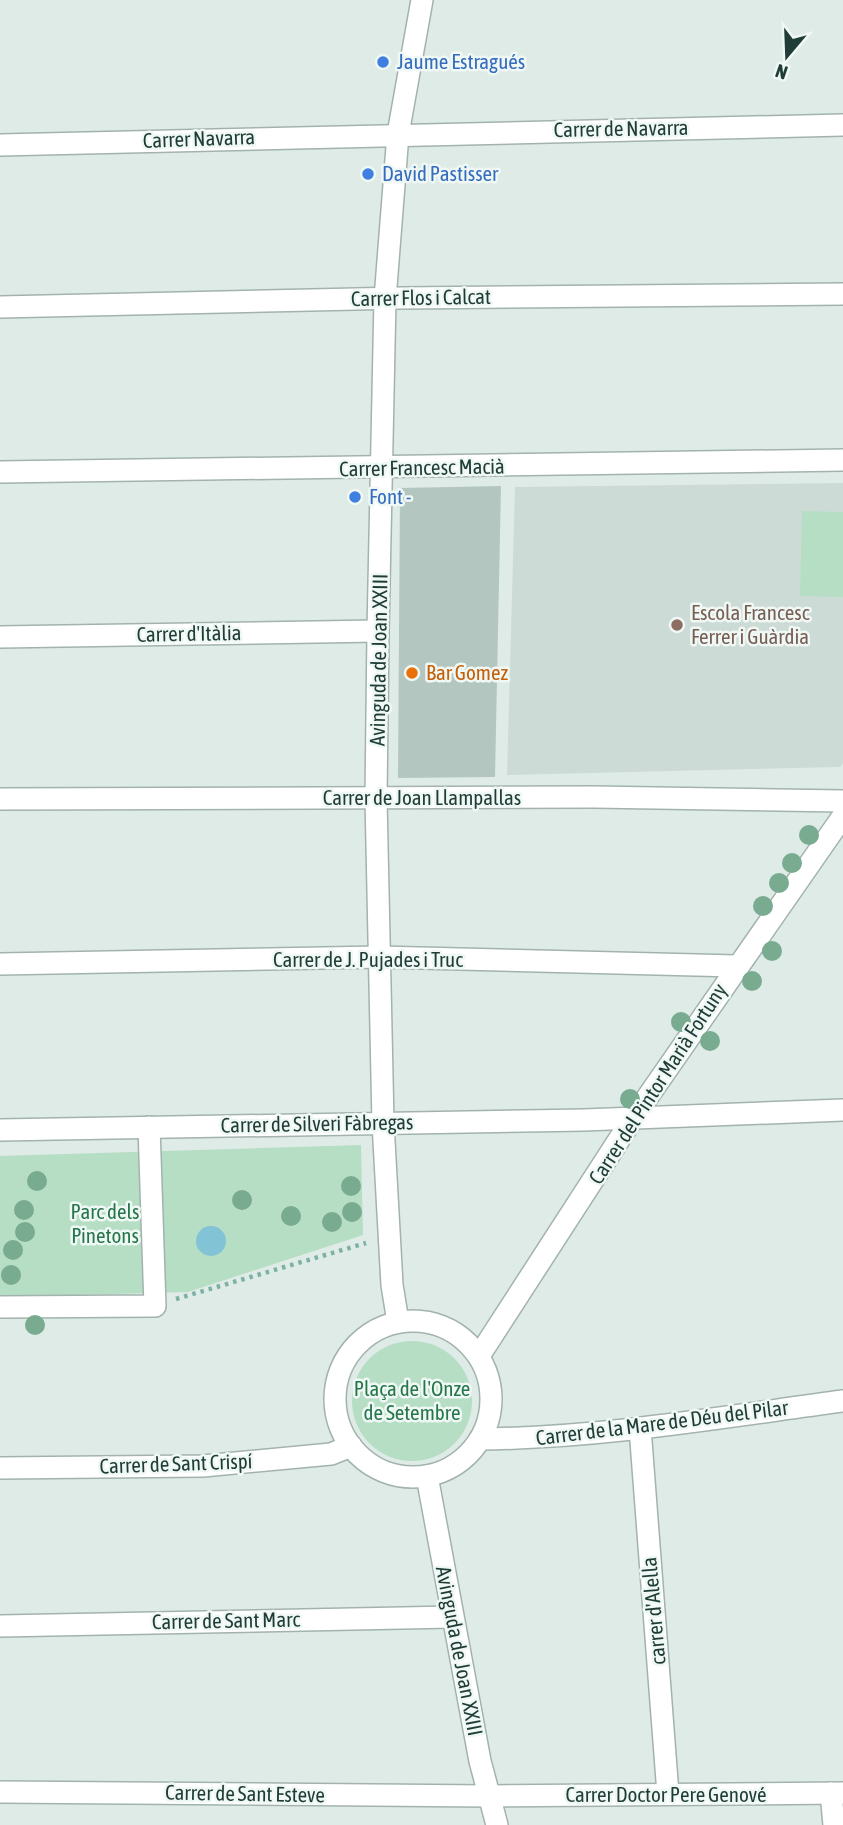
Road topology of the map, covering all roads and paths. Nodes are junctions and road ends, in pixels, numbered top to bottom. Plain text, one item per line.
1 (422, 0) edge
2 (843, 125) edge
3 (398, 134) junction
4 (0, 145) edge
5 (843, 294) edge
6 (386, 299) junction
7 (0, 307) edge
8 (843, 460) edge
9 (383, 469) junction
10 (0, 472) edge
11 (378, 631) junction
12 (0, 637) edge
13 (0, 799) edge
14 (376, 799) junction
15 (843, 801) edge
16 (843, 816) edge
17 (379, 957) junction
18 (0, 964) edge
19 (736, 966) junction
20 (843, 1110) edge
21 (633, 1118) junction
22 (383, 1123) junction
23 (149, 1127) junction
24 (0, 1130) edge
25 (389, 1237) junction
26 (155, 1306) junction
27 (0, 1307) edge
28 (398, 1322) junction
29 (479, 1356) junction
30 (843, 1401) edge
31 (639, 1428) junction
32 (480, 1440) junction
33 (351, 1446) junction
34 (0, 1468) edge
35 (427, 1476) junction
36 (452, 1617) junction
37 (0, 1626) edge
38 (0, 1791) edge
39 (837, 1793) edge
40 (668, 1794) junction
41 (489, 1796) junction
42 (497, 1825) edge
43 (834, 1825) edge

1 - 3 street, Avinguda de Joan XXIII
2 - 3 street, Carrer de Navarra
3 - 4 street, Carrer Navarra
3 - 6 street, Avinguda de Joan XXIII
5 - 6 street, Carrer Flos i Calcat
6 - 7 street, Carrer Flos i Calcat
6 - 9 street, Avinguda de Joan XXIII
8 - 9 street, Carrer Francesc Macià
9 - 10 street, Carrer Francesc Macià
9 - 11 street, Avinguda de Joan XXIII
11 - 12 street, Carrer d'Itàlia
11 - 14 street, Avinguda de Joan XXIII
13 - 14 street, Carrer de Joan Llampallas
14 - 15 street, Carrer de Joan Llampallas
14 - 17 street, Avinguda de Joan XXIII
16 - 19 street, Carrer del Pintor Marià Fortuny
17 - 18 street, Carrer de J. Pujades i Truc
17 - 19 street, Carrer de J. Pujades i Truc
17 - 22 street, Avinguda de Joan XXIII
19 - 21 street, Carrer del Pintor Marià Fortuny
20 - 21 street, Carrer de Silveri Fàbregas
21 - 22 street, Carrer de Silveri Fàbregas
21 - 29 street, Carrer del Pintor Marià Fortuny
22 - 23 street, Carrer de Silveri Fàbregas
22 - 25 street, Avinguda de Joan XXIII
23 - 24 street, Carrer de Silveri Fàbregas
23 - 26 street
25 - 26 path
25 - 28 street, Avinguda de Joan XXIII
26 - 27 street
28 - 29 street
28 - 33 street
29 - 32 street
30 - 31 street, Carrer de la Mare de Déu del Pilar
31 - 32 street, Carrer de la Mare de Déu del Pilar
31 - 40 street, carrer d'Alella
32 - 35 street
33 - 34 street, Carrer de Sant Crispí
33 - 35 street
35 - 36 street, Avinguda de Joan XXIII
36 - 37 street, Carrer de Sant Marc
36 - 41 street, Avinguda de Joan XXIII
38 - 41 street, Carrer de Sant Esteve
39 - 40 street, Carrer Doctor Pere Genové
39 - 43 street
40 - 41 street, Carrer Doctor Pere Genové
41 - 42 street, Avinguda de Joan XXIII

